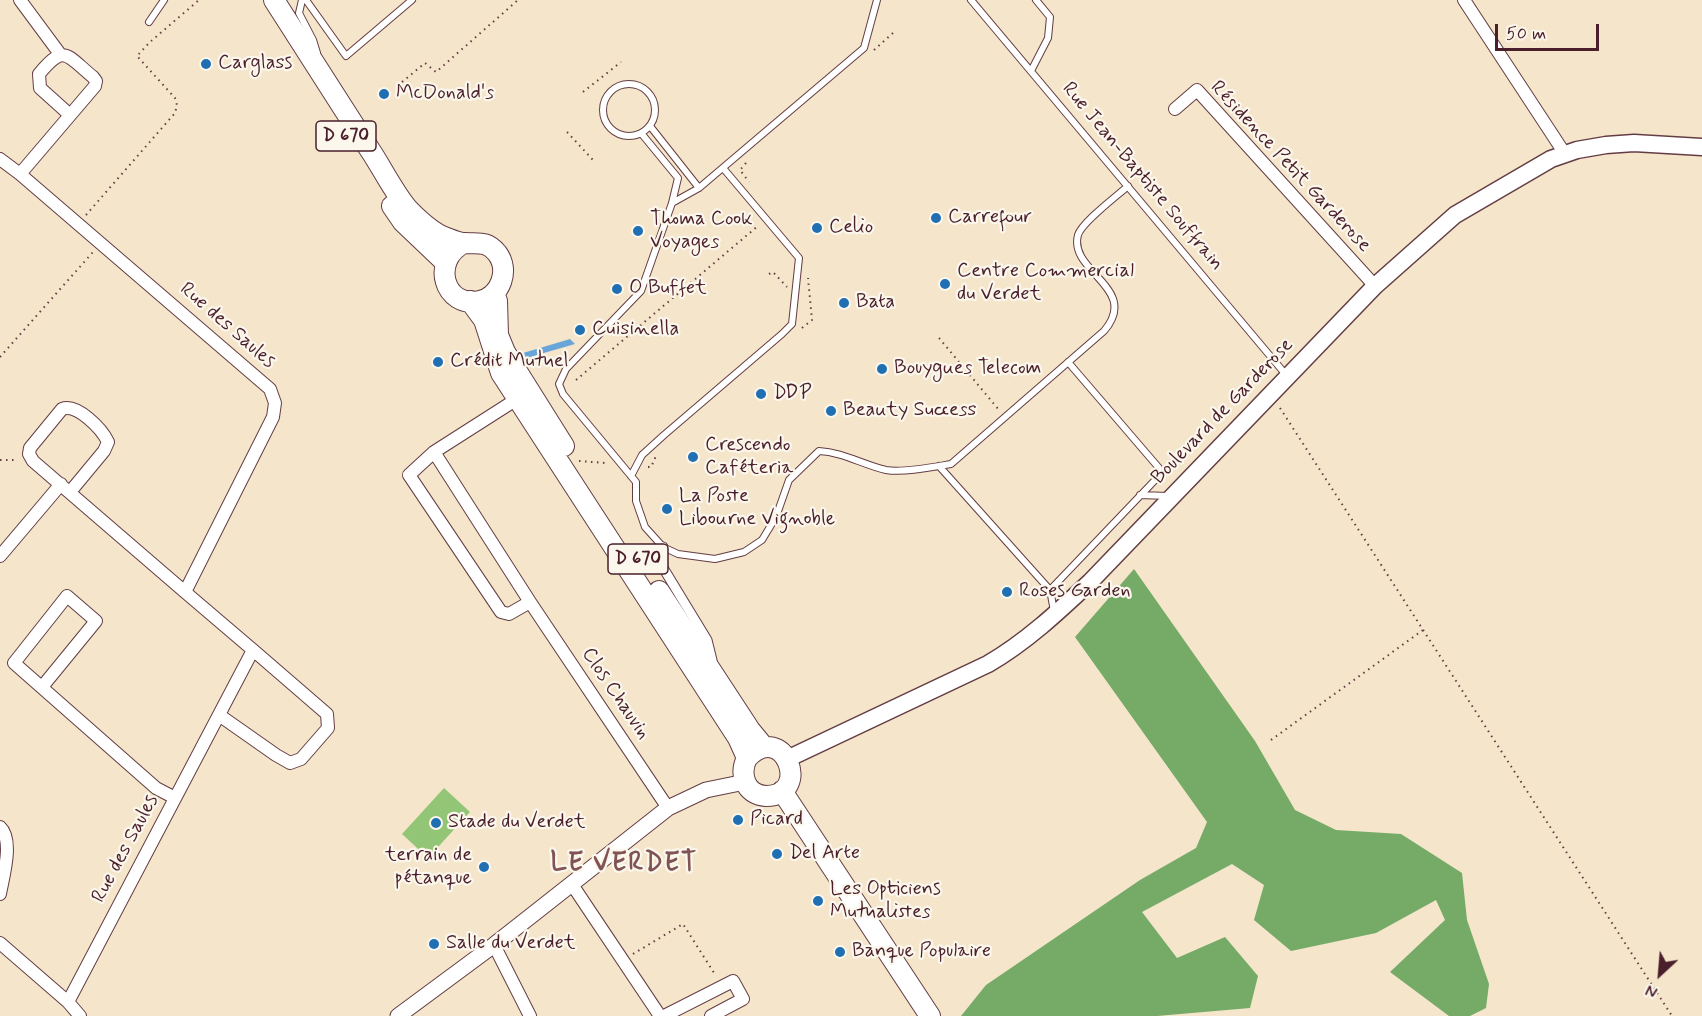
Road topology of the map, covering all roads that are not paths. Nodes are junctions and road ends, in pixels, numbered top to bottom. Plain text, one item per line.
1 (20, 0) edge
2 (164, 0) edge
3 (258, 0) edge
4 (274, 0) edge
5 (304, 0) edge
6 (412, 0) edge
7 (877, 0) edge
8 (971, 0) edge
9 (1036, 0) edge
10 (1464, 0) edge
11 (149, 22) dead end
12 (60, 54) junction
13 (1030, 71) junction
14 (323, 77) junction
15 (1175, 109) dead end
16 (70, 115) junction
17 (650, 126) junction
18 (641, 133) junction
19 (1702, 147) edge
20 (1565, 154) junction
21 (0, 159) edge
22 (676, 159) junction
23 (669, 165) junction
24 (723, 168) junction
25 (20, 174) junction
26 (1128, 186) junction
27 (699, 188) junction
28 (672, 203) junction
29 (464, 243) junction
30 (445, 262) junction
31 (1375, 286) junction
32 (494, 293) junction
33 (470, 301) junction
34 (1068, 362) junction
35 (1287, 376) junction
36 (517, 399) junction
37 (434, 452) junction
38 (939, 466) junction
39 (631, 476) junction
40 (66, 488) junction
41 (1140, 495) junction
42 (1172, 496) junction
43 (663, 547) junction
44 (0, 556) edge
45 (1050, 590) junction
46 (185, 592) junction
47 (530, 602) junction
48 (1055, 614) junction
49 (254, 650) junction
50 (714, 675) junction
51 (42, 687) junction
52 (219, 715) junction
53 (764, 747) junction
54 (747, 758) junction
55 (787, 759) junction
56 (745, 782) junction
57 (782, 791) junction
58 (175, 798) junction
59 (668, 808) junction
60 (0, 827) edge
61 (571, 883) junction
62 (0, 894) edge
63 (0, 943) edge
64 (494, 945) junction
65 (68, 1002) junction
66 (80, 1016) edge
67 (398, 1016) edge
68 (530, 1016) edge
69 (662, 1016) edge
70 (711, 1016) edge
71 (930, 1016) edge

1 - 12 street
2 - 11 lane
3 - 30 main road, D 670
4 - 14 main road, D 670
5 - 6 lane
5 - 14 lane
7 - 24 lane
8 - 13 lane, Rue Jean-Baptiste Souffrain
9 - 13 lane
10 - 20 street
12 - 16 street
12 - 16 street
13 - 26 lane, Rue Jean-Baptiste Souffrain
14 - 29 main road, D 670
15 - 31 street, Résidence Petit Garderose
16 - 25 street
17 - 18 lane
17 - 18 lane
17 - 22 lane
18 - 23 lane
19 - 20 main road, Boulevard de Garderose
20 - 31 main road, Boulevard de Garderose
21 - 25 street, Rue des Saules
22 - 23 lane
22 - 27 lane
23 - 28 lane
24 - 27 lane
24 - 39 lane
25 - 46 street, Rue des Saules
26 - 34 lane
26 - 35 lane, Rue Jean-Baptiste Souffrain
27 - 28 lane
28 - 39 lane
29 - 30 main road
29 - 32 main road
30 - 33 main road
31 - 35 main road, Boulevard de Garderose
32 - 33 main road
32 - 50 main road, D 670
33 - 36 main road, D 670
34 - 38 lane
34 - 41 lane
35 - 42 main road, Boulevard de Garderose
36 - 37 street
36 - 54 main road, D 670
37 - 47 street, Clos Chauvin
37 - 47 street
38 - 43 lane
38 - 45 lane
39 - 43 lane
40 - 40 street
40 - 44 street
40 - 46 street
41 - 42 lane
41 - 45 lane
42 - 48 main road, Boulevard de Garderose
43 - 50 street
45 - 48 lane
46 - 49 street
47 - 59 street, Clos Chauvin
48 - 55 main road, Boulevard de Garderose
49 - 52 street, Rue des Saules
49 - 52 street
50 - 53 main road, D 670
51 - 51 street
51 - 58 street
52 - 58 street, Rue des Saules
53 - 54 main road
53 - 55 main road
54 - 56 main road
55 - 57 main road
56 - 57 main road
56 - 59 street
57 - 71 main road
58 - 65 street, Rue des Saules
59 - 61 street
60 - 62 street
61 - 64 street
61 - 69 street
63 - 65 street
64 - 67 street
64 - 68 street
65 - 66 street
69 - 70 street

